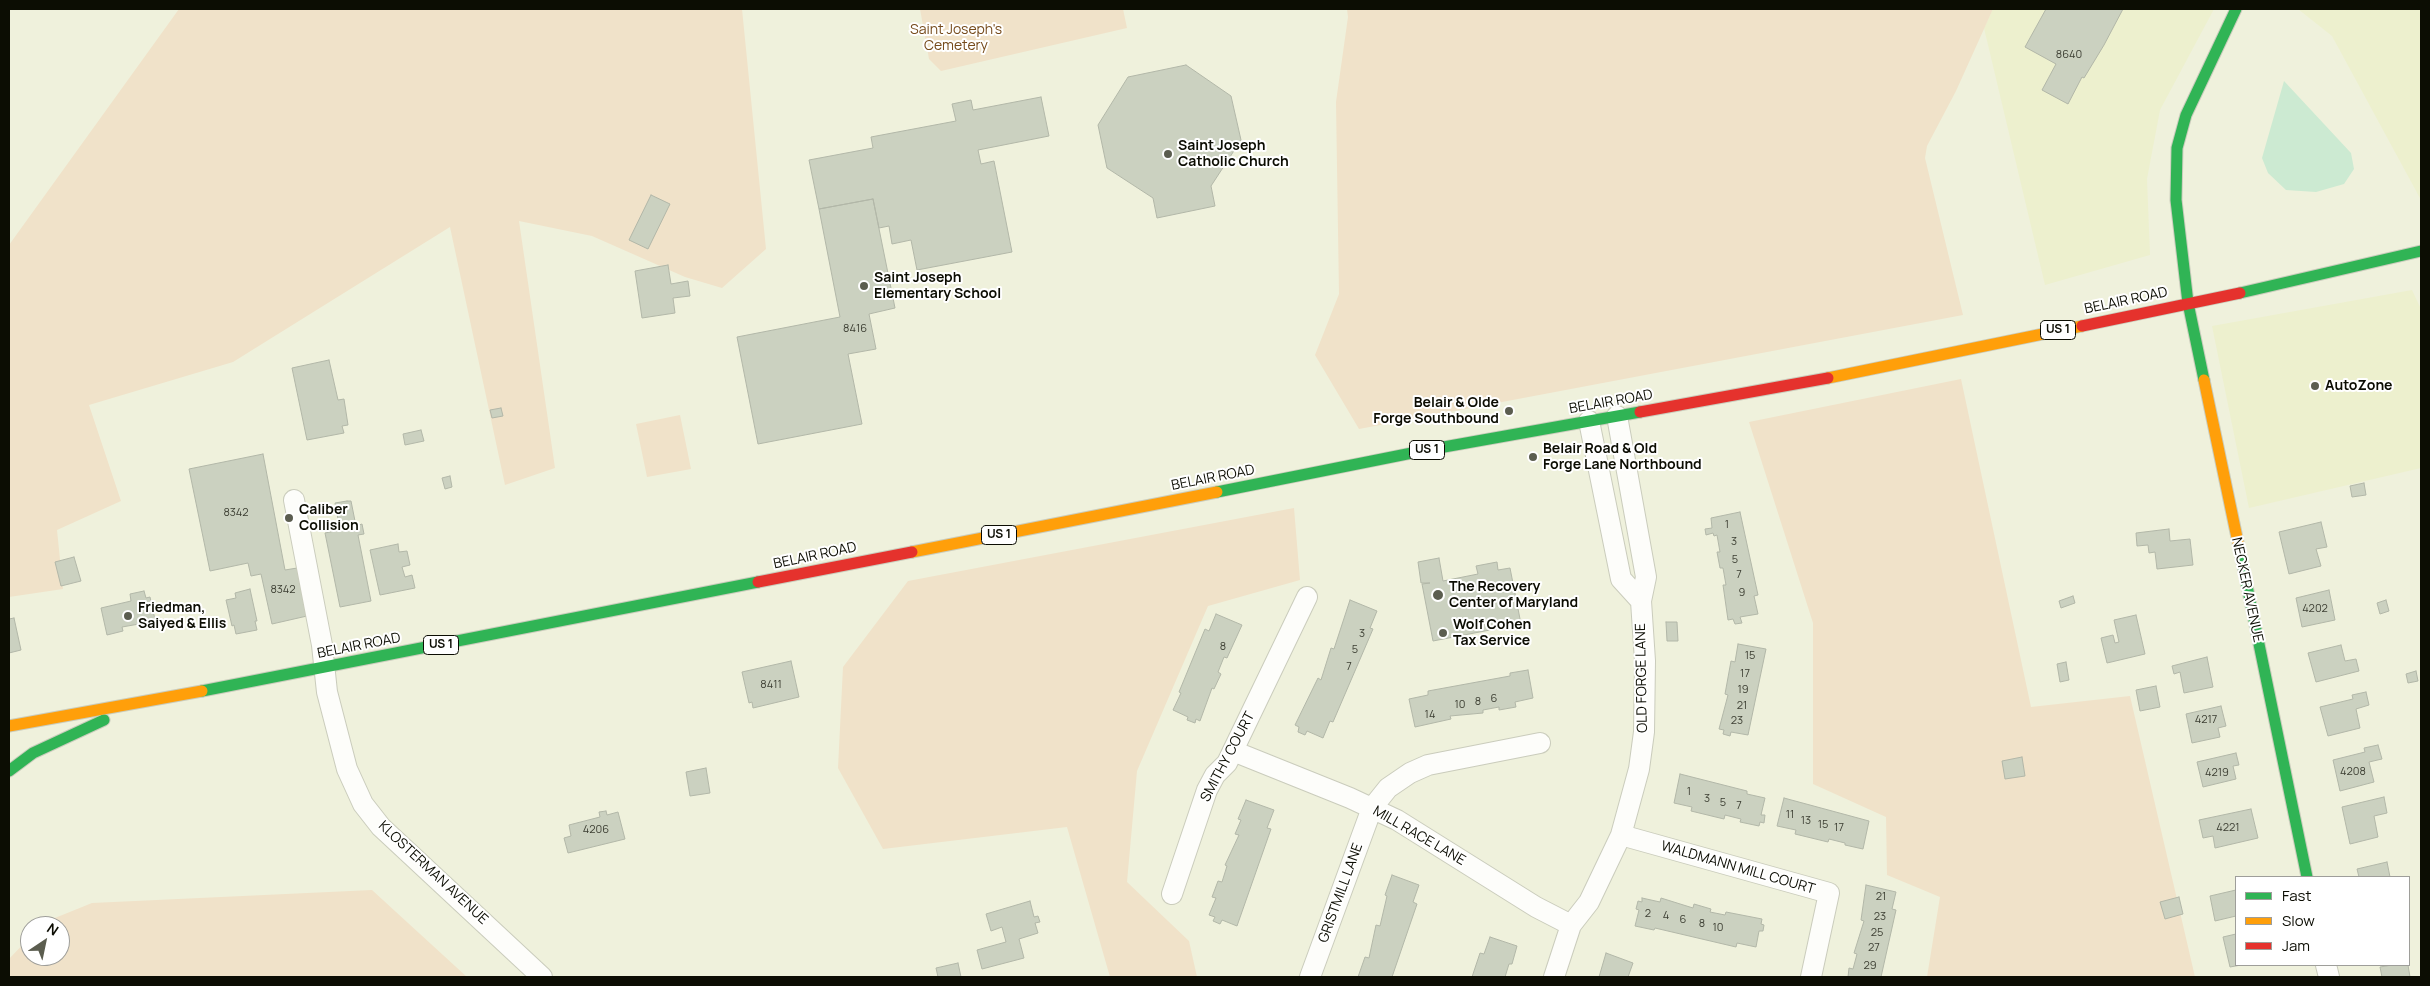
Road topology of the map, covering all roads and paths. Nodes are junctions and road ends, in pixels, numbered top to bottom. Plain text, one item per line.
1 (2236, 9) edge
2 (2421, 251) edge
3 (2188, 303) junction
4 (1617, 416) junction
5 (1589, 421) junction
6 (294, 500) dead end
7 (1307, 597) dead end
8 (1641, 600) junction
9 (324, 668) junction
10 (150, 700) junction
11 (9, 726) edge
12 (1540, 744) dead end
13 (1233, 751) junction
14 (9, 771) edge
15 (1372, 808) junction
16 (1621, 835) junction
17 (2307, 876) edge
18 (1172, 894) dead end
19 (1571, 925) junction
20 (542, 977) edge
21 (1310, 977) edge
22 (1554, 977) edge
23 (1811, 977) edge

1 - 3 main road, NECKER AVENUE
2 - 3 main road, BELAIR ROAD / US 1
3 - 4 main road, BELAIR ROAD / US 1
3 - 17 main road, NECKER AVENUE
4 - 5 main road, BELAIR ROAD / US 1
4 - 8 street, OLD FORGE LANE
5 - 8 street
5 - 9 main road, BELAIR ROAD / US 1
6 - 9 street, KLOSTERMAN AVENUE
7 - 13 street, SMITHY COURT
8 - 16 street, OLD FORGE LANE
9 - 10 main road, BELAIR ROAD / US 1
9 - 20 street, KLOSTERMAN AVENUE
10 - 11 main road, BELAIR ROAD / US 1
10 - 14 main road
12 - 15 street, GRISTMILL LANE
13 - 15 street, MILL RACE LANE
13 - 18 street, SMITHY COURT
15 - 19 street, MILL RACE LANE
15 - 21 street, GRISTMILL LANE
16 - 19 street, OLD FORGE LANE
16 - 23 street, WALDMANN MILL COURT
19 - 22 street, OLD FORGE LANE

